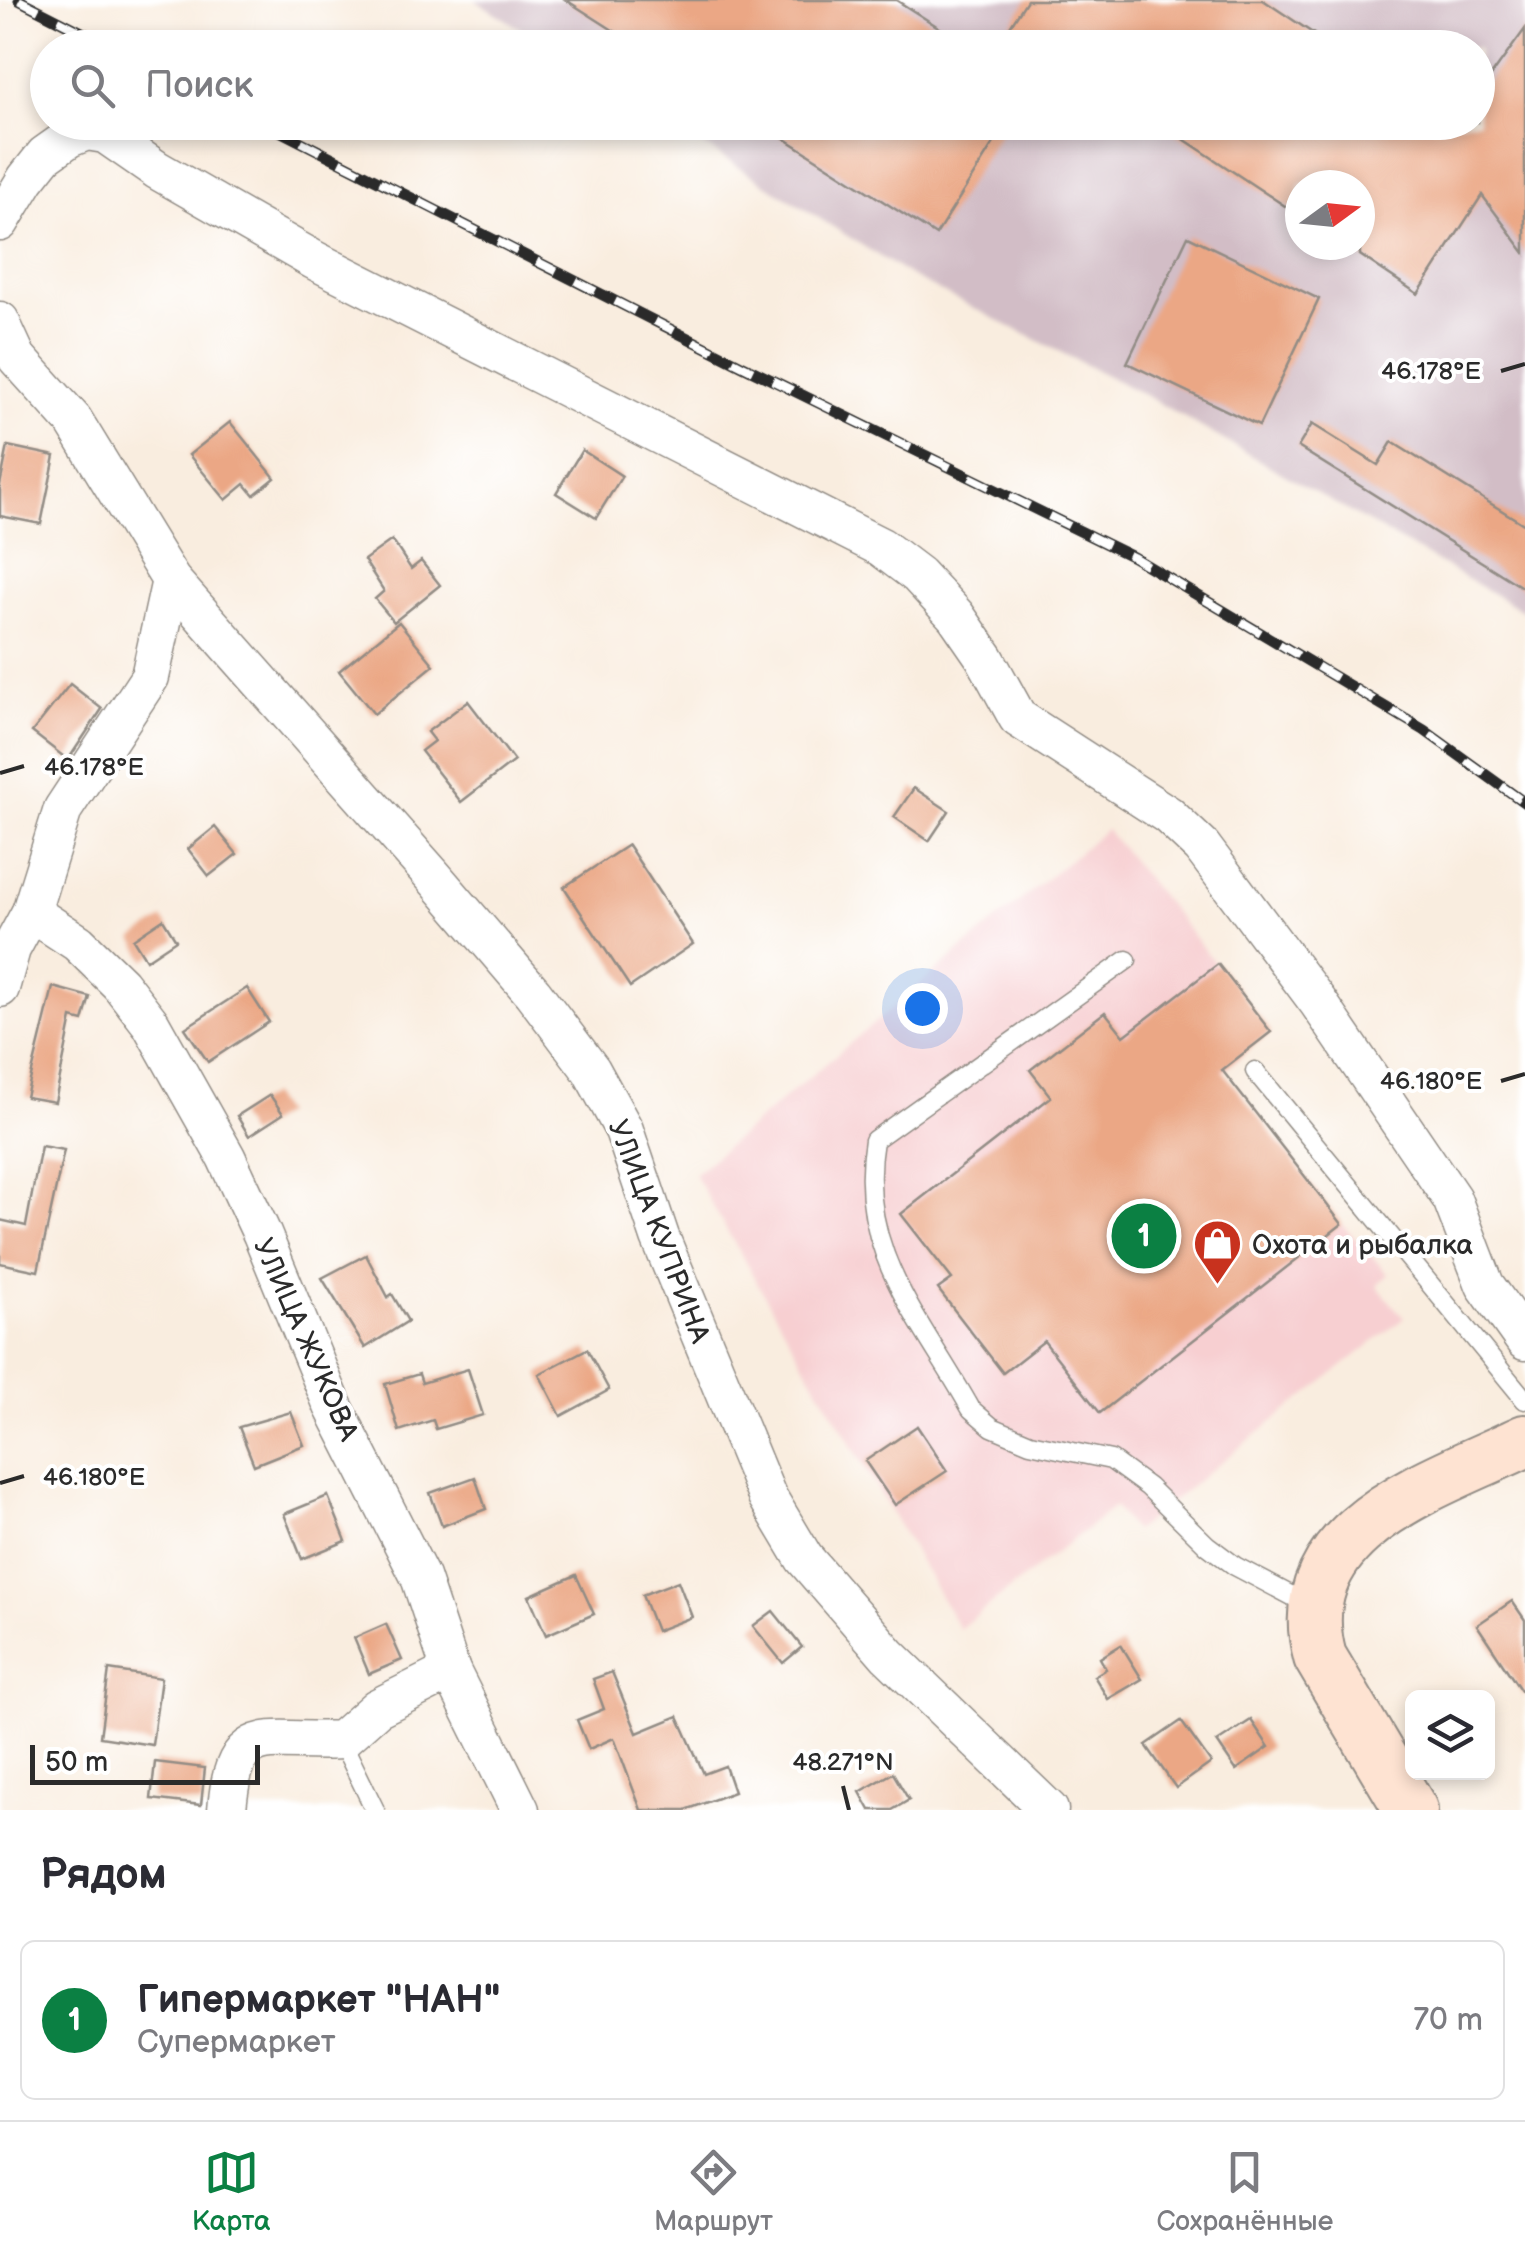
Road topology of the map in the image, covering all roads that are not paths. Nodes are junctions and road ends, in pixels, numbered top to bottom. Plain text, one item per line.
1 (66, 140) edge
2 (114, 140) edge
3 (0, 222) edge
4 (0, 322) edge
5 (171, 580) junction
6 (31, 912) junction
7 (1127, 960) dead end
8 (0, 988) edge
9 (1254, 1072) dead end
10 (1525, 1341) edge
11 (1525, 1400) edge
12 (1525, 1442) edge
13 (1313, 1608) junction
14 (450, 1671) junction
15 (341, 1740) junction
16 (226, 1810) edge
17 (375, 1810) edge
18 (520, 1810) edge
19 (1049, 1810) edge
20 (1411, 1810) edge

1 - 3 street
2 - 10 street
4 - 5 street, УЛИЦА КУПРИНА
5 - 6 street
5 - 19 street, УЛИЦА КУПРИНА
6 - 8 street
6 - 14 street, УЛИЦА ЖУКОВА
7 - 13 lane
9 - 11 lane
12 - 13 main road
13 - 20 main road
14 - 15 street
14 - 18 street, УЛИЦА ЖУКОВА
15 - 16 street
15 - 17 lane

